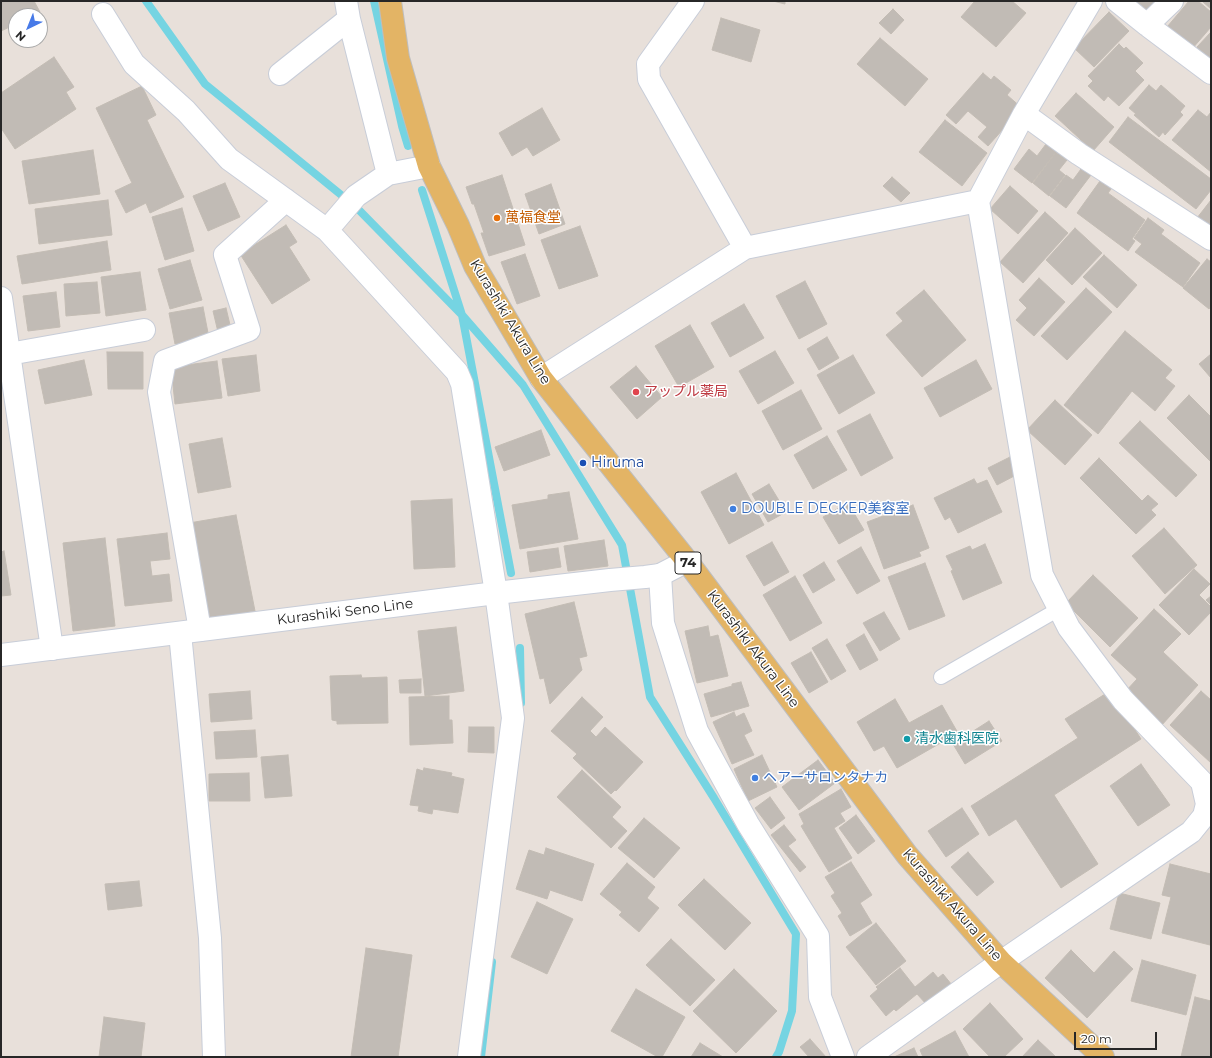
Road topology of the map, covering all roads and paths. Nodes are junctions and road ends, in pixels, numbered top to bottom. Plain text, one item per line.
1 (390, 1) edge
2 (693, 1) edge
3 (1091, 1) edge
4 (1117, 1) edge
5 (1172, 1) edge
6 (348, 10) edge
7 (104, 14) dead end
8 (1147, 25) junction
9 (1211, 73) edge
10 (280, 74) dead end
11 (1024, 114) junction
12 (429, 166) junction
13 (388, 174) junction
14 (286, 200) junction
15 (978, 201) junction
16 (331, 226) junction
17 (1211, 239) edge
18 (745, 248) junction
19 (1, 298) edge
20 (144, 330) dead end
21 (9, 354) junction
22 (541, 378) junction
23 (687, 561) junction
24 (652, 576) junction
25 (496, 593) junction
26 (1059, 609) junction
27 (190, 631) junction
28 (52, 649) junction
29 (1, 655) edge
30 (941, 677) dead end
31 (1209, 803) edge
32 (1001, 962) junction
33 (214, 1057) edge
34 (469, 1057) edge
35 (843, 1057) edge
36 (868, 1057) edge
37 (1103, 1057) edge

1 - 12 main road, Kurashiki Akura Line / 74
2 - 18 street
3 - 11 street
4 - 8 street
5 - 8 street
6 - 10 street
6 - 13 street
7 - 14 street
8 - 9 street
11 - 15 street
11 - 17 street
12 - 13 street
12 - 22 main road, Kurashiki Akura Line / 74
13 - 16 street
14 - 16 street
14 - 27 street
15 - 18 street
15 - 26 street
16 - 25 street
18 - 22 street
19 - 21 street
20 - 21 street
21 - 28 street
22 - 23 main road, Kurashiki Akura Line / 74
23 - 24 street, Kurashiki Seno Line
23 - 32 main road, Kurashiki Akura Line / 74
24 - 25 street, Kurashiki Seno Line
24 - 35 street
25 - 27 street, Kurashiki Seno Line
25 - 34 street
26 - 30 lane
26 - 31 street
27 - 28 street, Kurashiki Seno Line
27 - 33 street
28 - 29 street, Kurashiki Seno Line
31 - 32 street
32 - 36 street
32 - 37 main road, Kurashiki Akura Line / 74

